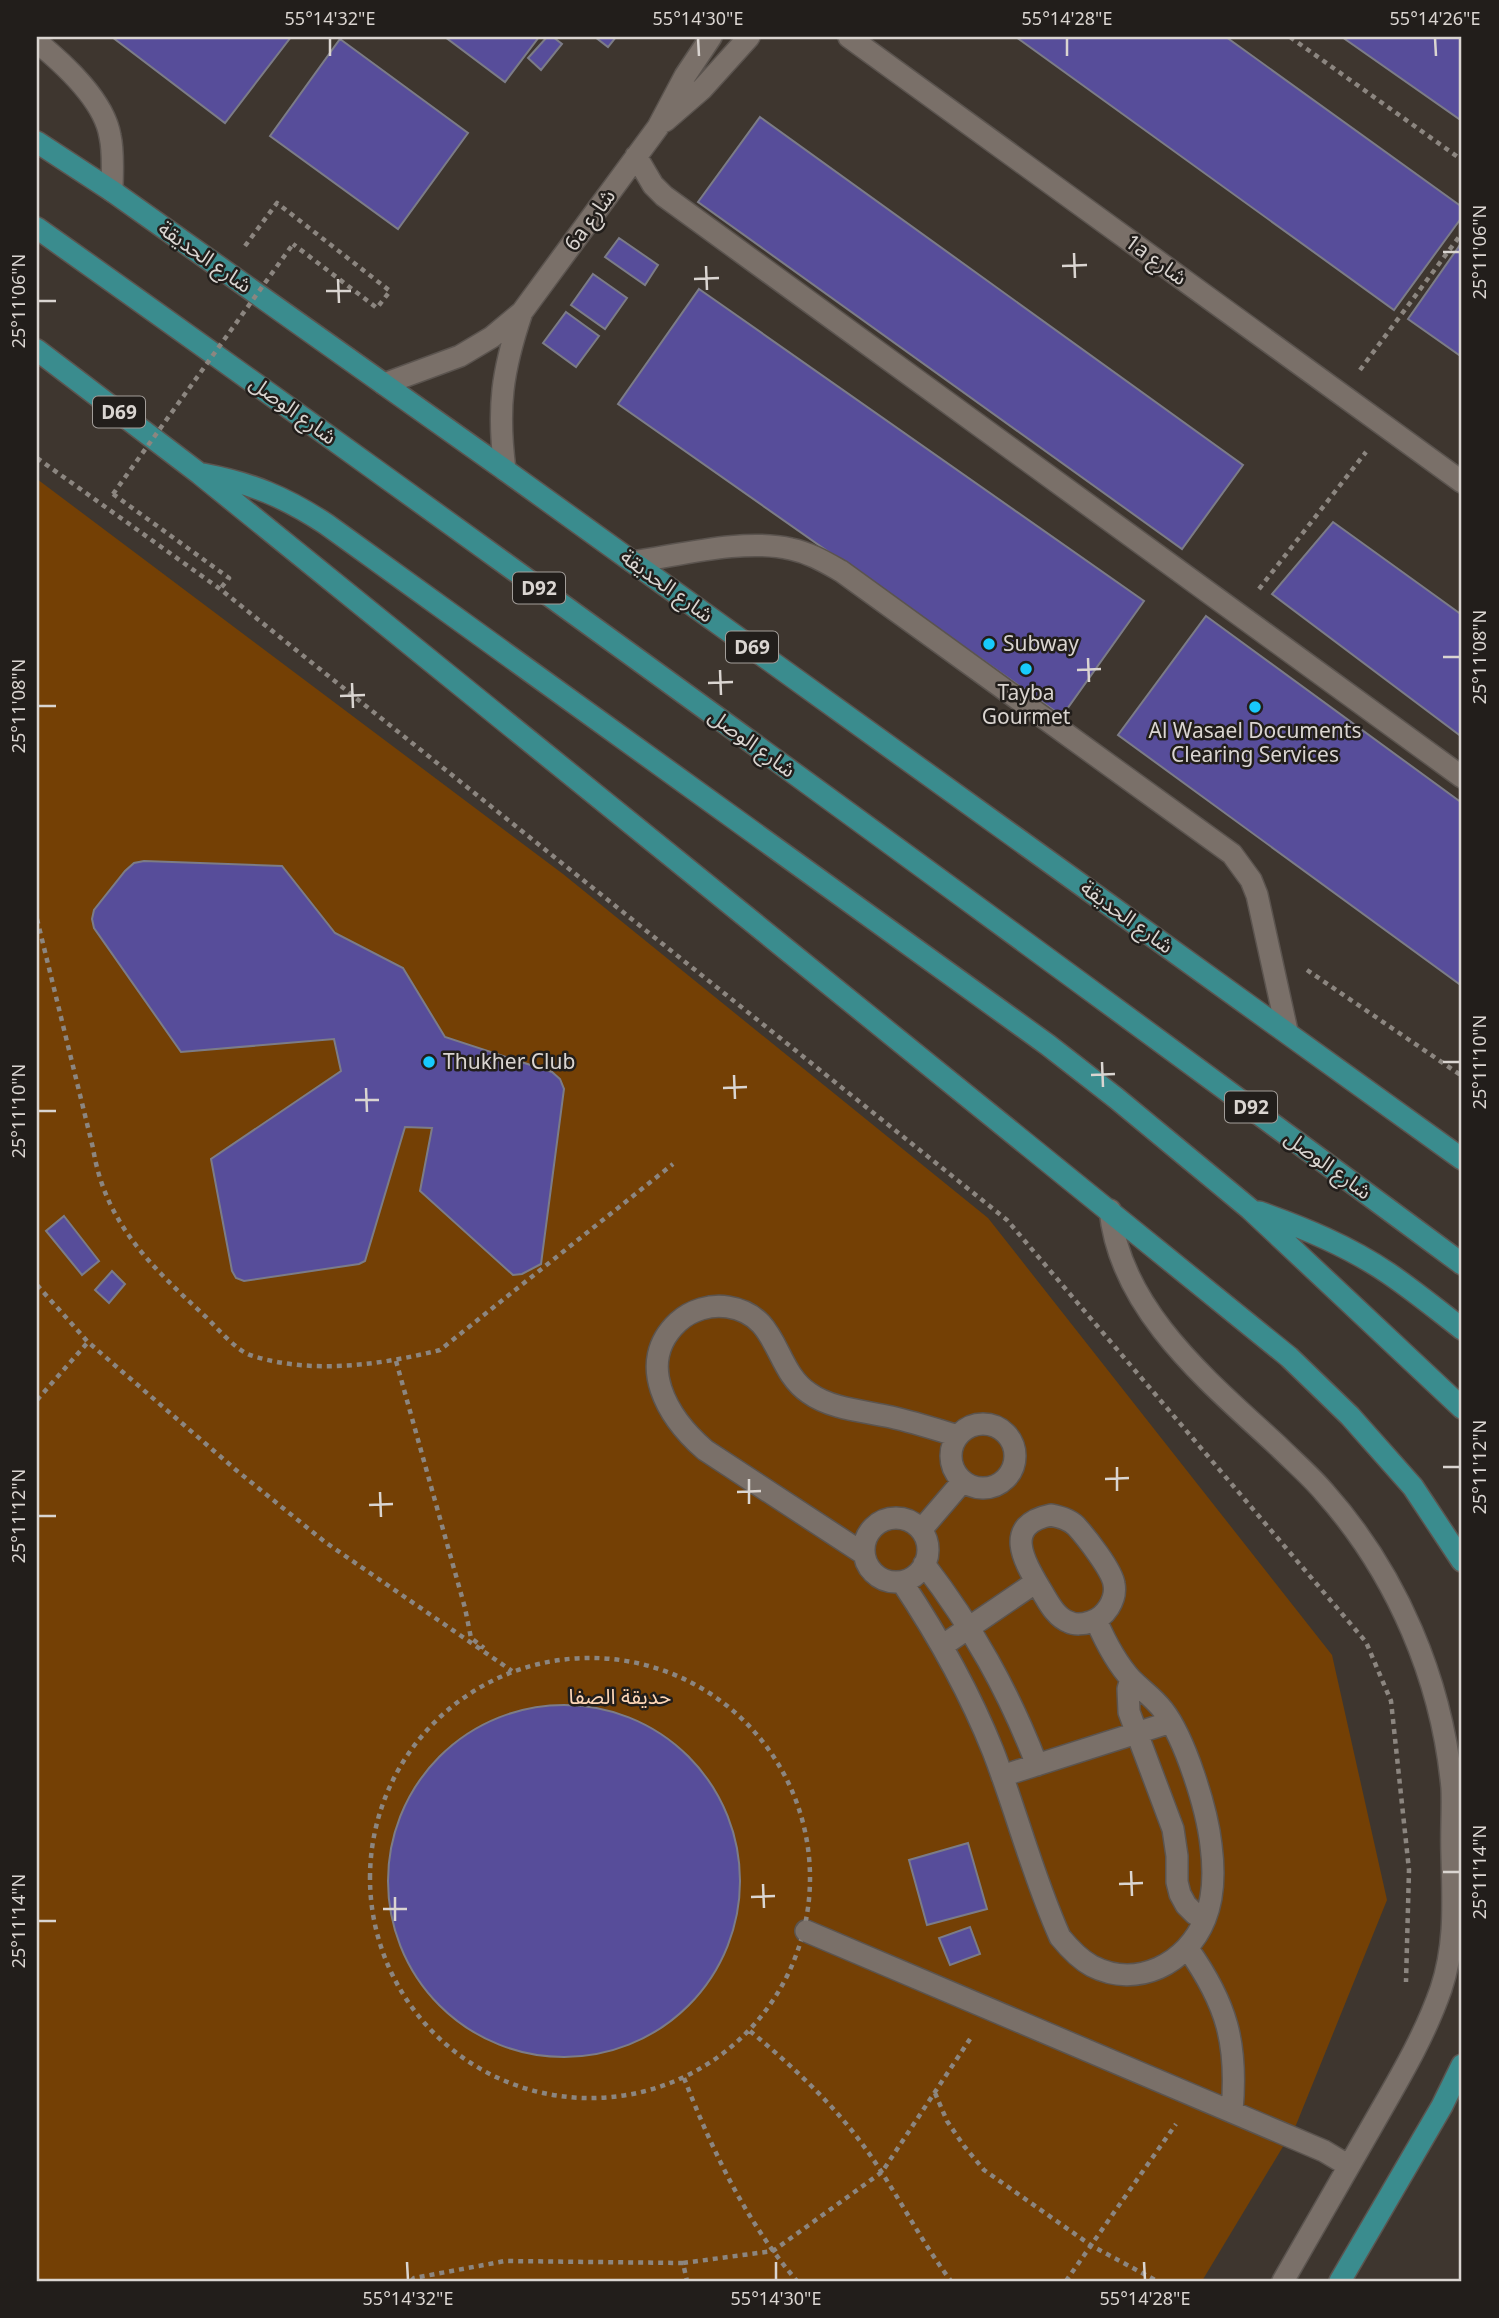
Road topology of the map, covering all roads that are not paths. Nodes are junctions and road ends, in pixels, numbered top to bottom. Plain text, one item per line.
1 (711, 37) edge
2 (749, 37) edge
3 (849, 37) edge
4 (37, 42) edge
5 (658, 127) junction
6 (37, 142) edge
7 (636, 156) junction
8 (112, 191) junction
9 (37, 228) edge
10 (522, 312) junction
11 (37, 350) edge
12 (384, 384) junction
13 (505, 470) junction
14 (200, 474) junction
15 (1462, 482) edge
16 (633, 562) junction
17 (1462, 776) edge
18 (1287, 1031) junction
19 (1462, 1159) edge
20 (1250, 1209) junction
21 (1110, 1210) junction
22 (1462, 1264) edge
23 (1462, 1329) edge
24 (1462, 1408) edge
25 (958, 1436) junction
26 (963, 1481) junction
27 (920, 1530) junction
28 (864, 1554) junction
29 (1462, 1561) edge
30 (924, 1564) junction
31 (902, 1582) junction
32 (1037, 1583) junction
33 (1096, 1620) junction
34 (970, 1627) junction
35 (942, 1646) junction
36 (1131, 1679) junction
37 (1171, 1722) junction
38 (1137, 1733) junction
39 (1037, 1765) junction
40 (1002, 1776) junction
41 (1207, 1821) junction
42 (1173, 1829) junction
43 (1205, 1918) junction
44 (806, 1931) road end
45 (1188, 1949) junction
46 (1462, 2065) edge
47 (1232, 2111) junction
48 (1349, 2166) junction
49 (1283, 2281) edge
50 (1340, 2281) edge

1 - 5 street, 6a شارع
2 - 5 street, 6a شارع
3 - 15 street, 1a شارع
4 - 8 street
5 - 7 street, 6a شارع
6 - 8 main road, شارع الحديقة / D69
7 - 10 street, 6a شارع
7 - 17 street
8 - 12 main road, شارع الحديقة / D69
9 - 22 main road, شارع الوصل / D92
10 - 12 street, 6a شارع
10 - 13 street, 6a شارع
11 - 14 main road, D69
12 - 13 main road, شارع الحديقة / D69
13 - 16 main road, شارع الحديقة / D69
14 - 20 main road, D69
14 - 21 main road
16 - 18 main road, شارع الحديقة / D69
16 - 18 street
18 - 19 main road, شارع الحديقة / D69
20 - 23 main road
20 - 24 main road
21 - 29 main road
21 - 48 street
25 - 26 street
25 - 26 street
25 - 28 street
26 - 27 street
27 - 28 street
27 - 30 street
28 - 31 street
30 - 31 street
30 - 34 street
31 - 35 street
32 - 33 street
32 - 33 street
32 - 34 street
33 - 36 street
34 - 35 street
34 - 39 street
35 - 40 street
36 - 37 street
36 - 38 street
37 - 38 street
37 - 41 street
38 - 39 street
38 - 42 street
39 - 40 street
40 - 45 street
41 - 42 street
41 - 43 street
42 - 43 street
43 - 45 street
44 - 47 street
45 - 47 street
46 - 50 main road
47 - 48 street
48 - 49 street

